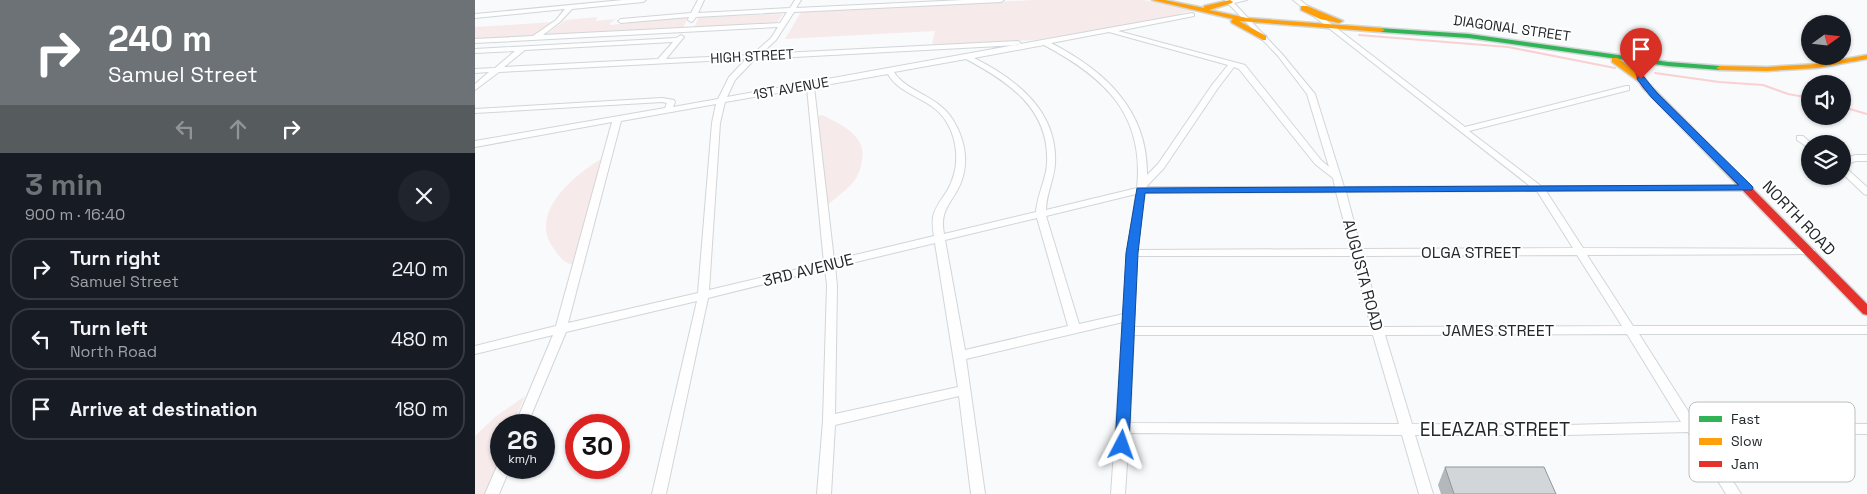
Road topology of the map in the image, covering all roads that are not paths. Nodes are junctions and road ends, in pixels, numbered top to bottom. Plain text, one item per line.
1 (576, 0) edge
2 (643, 0) edge
3 (701, 0) edge
4 (798, 0) edge
5 (1001, 0) edge
6 (1155, 0) edge
7 (1171, 0) edge
8 (1244, 0) edge
9 (1229, 1) edge
10 (924, 2) edge
11 (1300, 4) edge
12 (570, 7) junction
13 (1207, 8) junction
14 (793, 11) junction
15 (693, 15) junction
16 (1192, 15) dead end
17 (475, 16) edge
18 (1224, 16) junction
19 (1244, 17) junction
20 (621, 21) dead end
21 (1349, 23) junction
22 (1326, 24) junction
23 (783, 25) junction
24 (687, 30) junction
25 (1107, 30) junction
26 (1372, 30) junction
27 (535, 38) junction
28 (1263, 38) junction
29 (678, 40) junction
30 (475, 41) edge
31 (1044, 42) junction
32 (1351, 43) junction
33 (1029, 45) junction
34 (522, 48) junction
35 (1867, 50) edge
36 (475, 51) edge
37 (1851, 53) edge
38 (755, 56) junction
39 (1603, 56) junction
40 (967, 57) junction
41 (1635, 58) junction
42 (1867, 58) edge
43 (660, 61) junction
44 (1801, 61) edge
45 (1233, 64) junction
46 (1672, 65) junction
47 (497, 70) junction
48 (475, 71) edge
49 (890, 71) junction
50 (1642, 80) junction
51 (810, 85) junction
52 (475, 88) edge
53 (1626, 88) dead end
54 (721, 101) junction
55 (668, 110) junction
56 (475, 111) edge
57 (617, 119) junction
58 (1462, 130) junction
59 (476, 146) edge
60 (1867, 158) edge
61 (1851, 160) edge
62 (1337, 177) junction
63 (1851, 177) edge
64 (1142, 187) junction
65 (1748, 188) junction
66 (1339, 189) junction
67 (1541, 190) junction
68 (1867, 192) edge
69 (1041, 213) junction
70 (941, 238) junction
71 (1810, 251) junction
72 (1357, 252) junction
73 (1581, 252) junction
74 (1132, 253) junction
75 (831, 264) junction
76 (703, 296) junction
77 (1867, 311) edge
78 (1130, 316) junction
79 (1630, 329) junction
80 (561, 330) junction
81 (1075, 330) junction
82 (1867, 330) edge
83 (1129, 331) junction
84 (1378, 331) junction
85 (475, 350) edge
86 (960, 356) junction
87 (964, 390) junction
88 (526, 414) edge
89 (829, 421) junction
90 (1689, 422) edge
91 (1689, 427) edge
92 (1123, 428) junction
93 (1407, 429) junction
94 (498, 479) edge
95 (1726, 482) edge
96 (492, 494) edge
97 (659, 494) edge
98 (824, 494) edge
99 (978, 494) edge
100 (1118, 494) edge
101 (1426, 494) edge
102 (1734, 494) edge

1 - 12 street
2 - 12 street
3 - 15 street
4 - 14 street
5 - 10 street
6 - 18 main road, DIAGONAL STREET
7 - 13 main road, DIAGONAL STREET
8 - 9 street
9 - 13 main road
9 - 19 street, AUGUSTA ROAD
10 - 14 street
11 - 21 main road
11 - 22 street
12 - 17 street
12 - 27 street
13 - 19 main road, DIAGONAL STREET
14 - 15 street
14 - 23 street
15 - 20 street
15 - 24 street
16 - 25 street, 1ST AVENUE
18 - 19 main road, DIAGONAL STREET
18 - 28 main road
19 - 22 main road, DIAGONAL STREET
19 - 28 street, AUGUSTA ROAD
21 - 22 main road, DIAGONAL STREET
21 - 41 main road, DIAGONAL STREET
22 - 26 main road, DIAGONAL STREET
22 - 32 street
23 - 24 street
23 - 38 street
24 - 27 street
24 - 29 street
25 - 31 street, 1ST AVENUE
25 - 45 street, 1ST AVENUE
26 - 32 main road
26 - 39 main road, DIAGONAL STREET
27 - 30 street
27 - 34 street
28 - 62 street, AUGUSTA ROAD
29 - 34 street
29 - 43 street
31 - 33 street, 1ST AVENUE
31 - 64 street
32 - 58 street
33 - 38 street, HIGH STREET
33 - 40 street, 1ST AVENUE
34 - 36 street
34 - 47 street
35 - 37 main road
38 - 43 street, HIGH STREET
38 - 54 street
39 - 41 main road, DIAGONAL STREET
39 - 50 main road
40 - 49 street, 1ST AVENUE
40 - 69 street
41 - 44 main road, DIAGONAL STREET
41 - 46 main road, DIAGONAL STREET
41 - 50 main road, NORTH ROAD
42 - 46 main road, DIAGONAL STREET
43 - 47 street, HIGH STREET
45 - 62 street
45 - 64 street
46 - 50 main road
47 - 48 street, HIGH STREET
47 - 52 street
49 - 51 street, 1ST AVENUE
49 - 70 street
50 - 65 main road, NORTH ROAD
51 - 54 street, 1ST AVENUE
51 - 75 street
53 - 58 street
54 - 55 street, 1ST AVENUE
54 - 76 street
55 - 56 street
55 - 57 street, 1ST AVENUE
57 - 59 street, 1ST AVENUE
57 - 80 street
58 - 67 street
60 - 61 street
62 - 66 street, AUGUSTA ROAD
63 - 68 street
64 - 66 street, 3RD AVENUE
64 - 69 street, 3RD AVENUE
64 - 74 street
65 - 67 street, 3RD AVENUE
65 - 71 main road, NORTH ROAD
66 - 67 street, 3RD AVENUE
66 - 72 street, AUGUSTA ROAD
67 - 73 street
69 - 70 street, 3RD AVENUE
69 - 81 street
70 - 75 street, 3RD AVENUE
70 - 86 street
71 - 73 street, OLGA STREET
71 - 77 main road, NORTH ROAD
72 - 73 street, OLGA STREET
72 - 74 street, OLGA STREET
72 - 84 street, AUGUSTA ROAD
73 - 79 street
74 - 78 street
75 - 76 street, 3RD AVENUE
75 - 89 street
76 - 80 street, 3RD AVENUE
76 - 97 street
78 - 81 street
78 - 83 street
79 - 82 street, JAMES STREET
79 - 84 street, JAMES STREET
79 - 90 street
80 - 85 street, 3RD AVENUE
80 - 88 street
81 - 86 street
83 - 84 street, JAMES STREET
83 - 92 street
84 - 93 street, AUGUSTA ROAD
86 - 87 street
87 - 89 street
87 - 99 street
89 - 98 street
91 - 93 street, ELEAZAR STREET
92 - 93 street, ELEAZAR STREET
92 - 100 street
93 - 101 street, AUGUSTA ROAD
94 - 96 street
95 - 102 street

